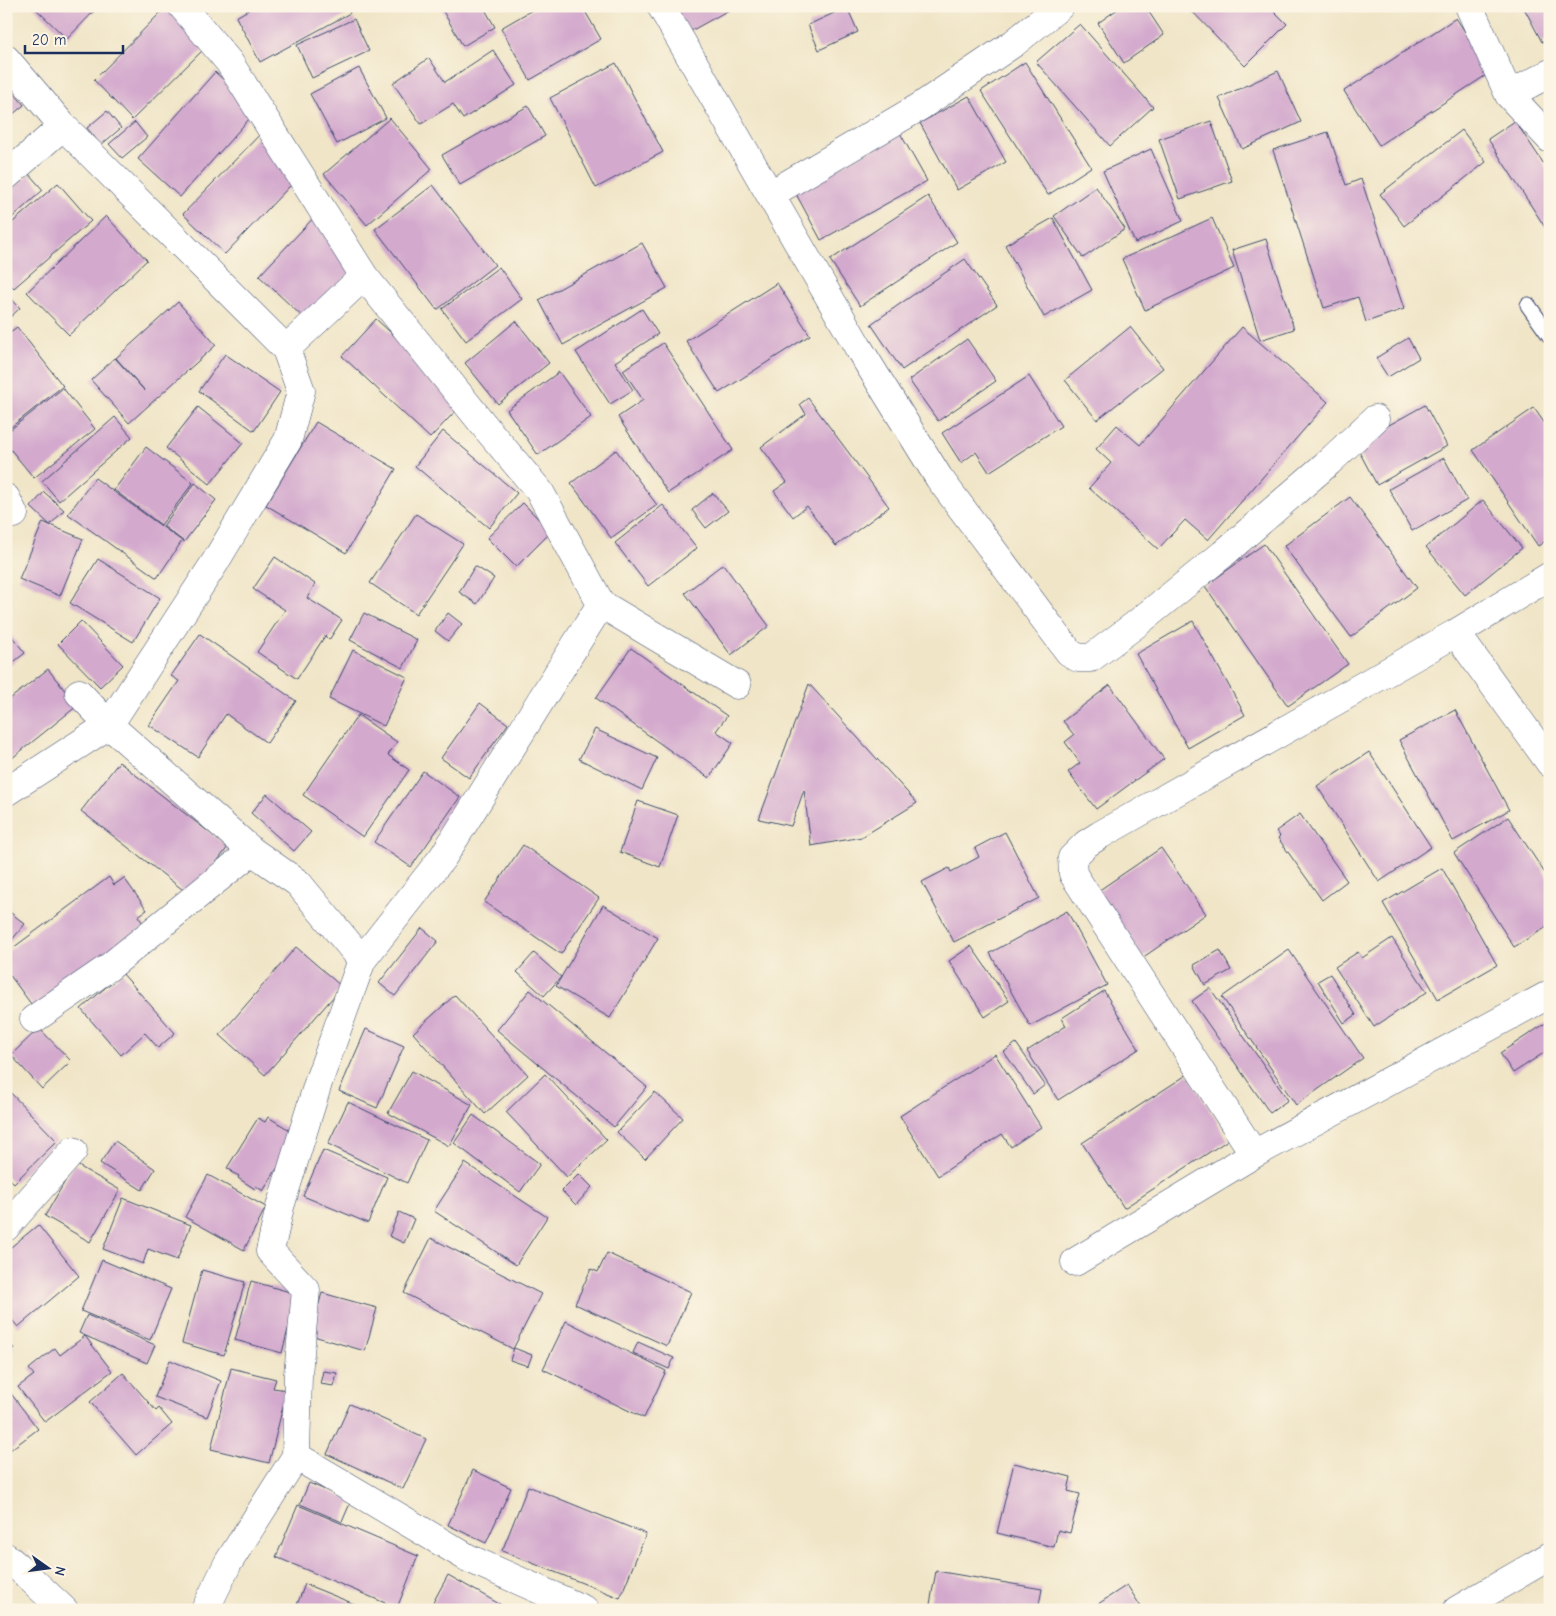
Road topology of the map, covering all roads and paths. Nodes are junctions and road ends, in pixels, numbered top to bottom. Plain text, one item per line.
1 (182, 6) edge
2 (662, 6) edge
3 (1060, 6) edge
4 (1469, 6) edge
5 (6, 59) edge
6 (1550, 73) edge
7 (1509, 95) junction
8 (64, 126) junction
9 (1550, 139) edge
10 (6, 176) edge
11 (771, 194) junction
12 (364, 276) junction
13 (1528, 305) dead end
14 (1550, 336) edge
15 (286, 349) junction
16 (1375, 419) dead end
17 (1550, 576) edge
18 (601, 604) junction
19 (1456, 633) junction
20 (737, 685) dead end
21 (79, 693) dead end
22 (109, 725) junction
23 (1550, 763) edge
24 (6, 792) edge
25 (252, 851) junction
26 (362, 960) junction
27 (1550, 994) edge
28 (34, 1019) dead end
29 (73, 1152) dead end
30 (1254, 1154) junction
31 (6, 1228) edge
32 (1075, 1262) dead end
33 (296, 1456) junction
34 (1550, 1556) edge
35 (6, 1557) edge
36 (64, 1610) edge
37 (205, 1610) edge
38 (585, 1610) edge
39 (1457, 1610) edge

1 - 12 street
2 - 11 street
3 - 11 street
4 - 7 street
5 - 8 street
6 - 7 street
7 - 9 street
8 - 10 street
8 - 15 street
11 - 16 street
12 - 15 street
12 - 18 street
13 - 14 lane
15 - 22 street
17 - 19 street
18 - 20 street
18 - 26 street
19 - 23 street
19 - 30 street
21 - 22 street
22 - 24 street
22 - 25 street
25 - 26 street
25 - 28 street
26 - 33 street
27 - 30 street
29 - 31 street
30 - 32 street
33 - 37 street
33 - 38 street
34 - 39 street
35 - 36 street

